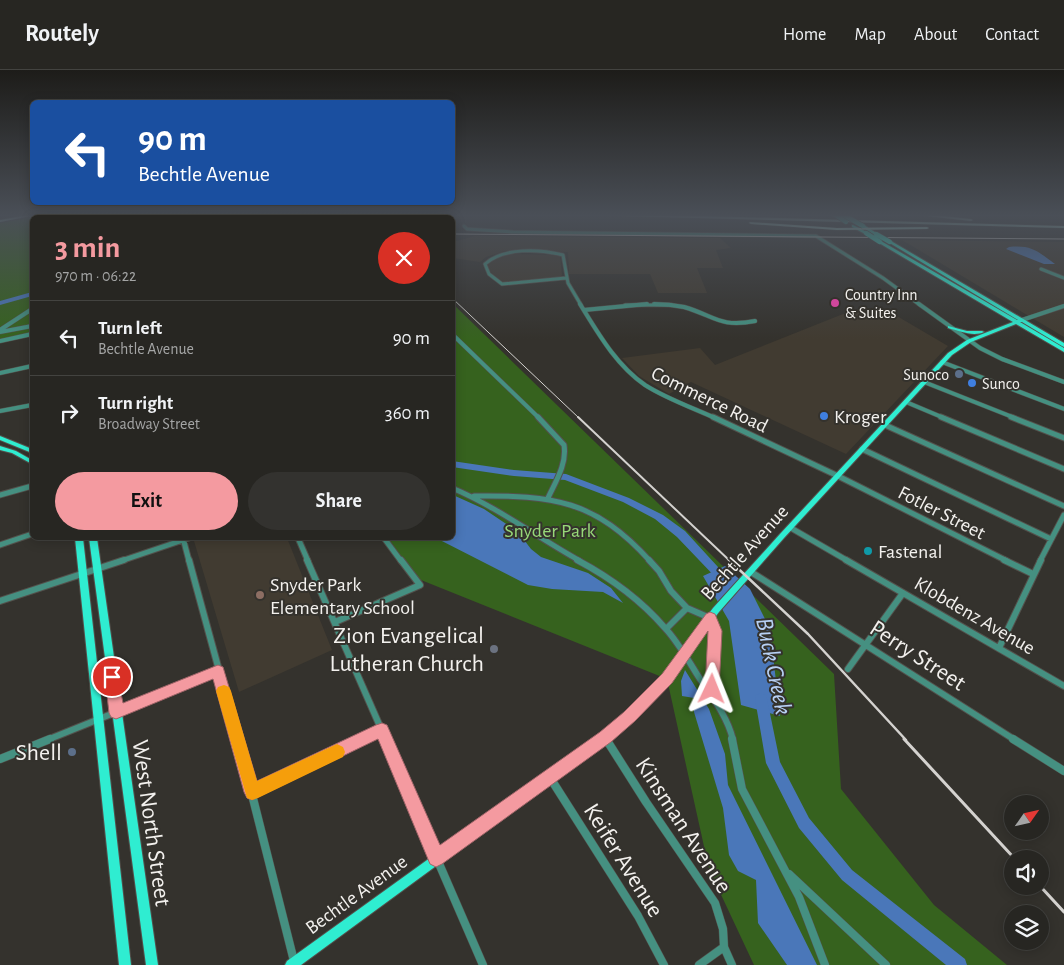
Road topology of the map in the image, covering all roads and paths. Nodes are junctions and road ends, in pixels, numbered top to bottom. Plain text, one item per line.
1 (497, 256) edge
2 (563, 256) edge
3 (848, 256) edge
4 (903, 256) edge
5 (913, 256) edge
6 (1041, 269) dead end
7 (566, 278) junction
8 (1064, 278) edge
9 (1064, 306) edge
10 (30, 310) edge
11 (584, 310) junction
12 (1022, 320) junction
13 (755, 321) dead end
14 (1016, 322) junction
15 (30, 326) edge
16 (950, 328) junction
17 (0, 331) edge
18 (988, 332) junction
19 (30, 334) edge
20 (455, 337) edge
21 (969, 340) junction
22 (0, 341) edge
23 (1064, 344) edge
24 (1064, 350) edge
25 (942, 362) junction
26 (30, 366) edge
27 (0, 373) edge
28 (924, 382) junction
29 (1064, 382) edge
30 (906, 402) junction
31 (30, 406) edge
32 (1064, 409) edge
33 (0, 411) edge
34 (885, 425) junction
35 (0, 438) edge
36 (1064, 438) edge
37 (0, 448) edge
38 (30, 450) edge
39 (862, 450) junction
40 (30, 461) edge
41 (1064, 470) edge
42 (838, 476) junction
43 (30, 487) edge
44 (455, 489) edge
45 (0, 495) edge
46 (473, 496) junction
47 (548, 498) junction
48 (1064, 506) edge
49 (1064, 515) edge
50 (791, 528) junction
51 (30, 535) edge
52 (1051, 539) junction
53 (79, 540) edge
54 (93, 540) edge
55 (179, 540) edge
56 (185, 540) edge
57 (299, 540) edge
58 (386, 540) edge
59 (0, 545) edge
60 (98, 569) junction
61 (751, 572) junction
62 (83, 574) junction
63 (1033, 574) junction
64 (903, 593) junction
65 (0, 601) edge
66 (687, 608) junction
67 (710, 618) junction
68 (335, 622) junction
69 (666, 629) junction
70 (866, 644) junction
71 (999, 648) junction
72 (848, 669) dead end
73 (218, 671) junction
74 (1064, 686) edge
75 (712, 696) junction
76 (116, 713) junction
77 (100, 719) junction
78 (382, 730) junction
79 (605, 737) junction
80 (0, 759) edge
81 (1064, 771) edge
82 (549, 776) junction
83 (252, 792) junction
84 (436, 858) junction
85 (785, 870) junction
86 (724, 947) junction
87 (294, 964) edge
88 (125, 965) edge
89 (152, 965) edge
90 (483, 965) edge
91 (664, 965) edge
92 (699, 965) edge
93 (732, 965) edge
94 (825, 965) edge
95 (886, 965) edge

1 - 7 street, Commerce Road
2 - 7 street, Commerce Road
3 - 16 street
4 - 14 main road, bridge
5 - 12 main road, bridge
6 - 8 street
7 - 11 street, Commerce Road
9 - 12 street, Bechtle Avenue
10 - 17 street
11 - 13 street
11 - 42 street, Commerce Road
12 - 14 main road, Bechtle Avenue
12 - 23 main road
14 - 18 main road, Bechtle Avenue
14 - 24 main road
15 - 17 street
16 - 18 main road
16 - 21 street
18 - 21 main road, Bechtle Avenue
19 - 22 street
20 - 47 street
21 - 25 main road, Bechtle Avenue
21 - 29 street
25 - 28 main road, Bechtle Avenue
25 - 32 street
26 - 27 street
28 - 30 main road, Bechtle Avenue
28 - 36 street
30 - 34 main road, Bechtle Avenue
30 - 41 street
31 - 33 street
34 - 39 main road, Bechtle Avenue
34 - 48 street
35 - 38 main road
37 - 40 main road
39 - 42 main road, Bechtle Avenue
39 - 52 street
42 - 50 main road, Bechtle Avenue
42 - 63 street, Fotler Street
43 - 45 street
44 - 46 street
46 - 47 street
46 - 69 street
47 - 66 street
49 - 52 street
50 - 61 main road, Bechtle Avenue
50 - 64 street, Klobdenz Avenue
51 - 59 street
52 - 63 street
53 - 62 main road, West North Street
54 - 60 main road, West North Street
55 - 60 street
56 - 73 street
57 - 68 street
58 - 68 street
60 - 62 street
60 - 76 main road, West North Street
61 - 67 main road, Bechtle Avenue
61 - 70 street, Perry Street
62 - 65 street
62 - 77 main road, West North Street
63 - 71 street
64 - 70 street
64 - 71 street, Klobdenz Avenue
66 - 67 street
66 - 69 street
67 - 75 street
67 - 79 main road, Bechtle Avenue, bridge
68 - 78 street
69 - 75 street
70 - 72 street
70 - 81 street, Perry Street
71 - 74 street, Klobdenz Avenue
73 - 76 street
73 - 83 street
75 - 85 street
76 - 77 street
76 - 89 main road, West North Street
77 - 80 street
77 - 88 main road, West North Street
78 - 83 street
78 - 84 street
79 - 82 main road, Bechtle Avenue
79 - 86 street, Kinsman Avenue
82 - 84 main road, Bechtle Avenue
82 - 91 street, Keifer Avenue
83 - 87 street
84 - 87 main road, Bechtle Avenue
84 - 90 street
85 - 94 street
85 - 95 street
86 - 92 street
86 - 93 street, Kinsman Avenue

